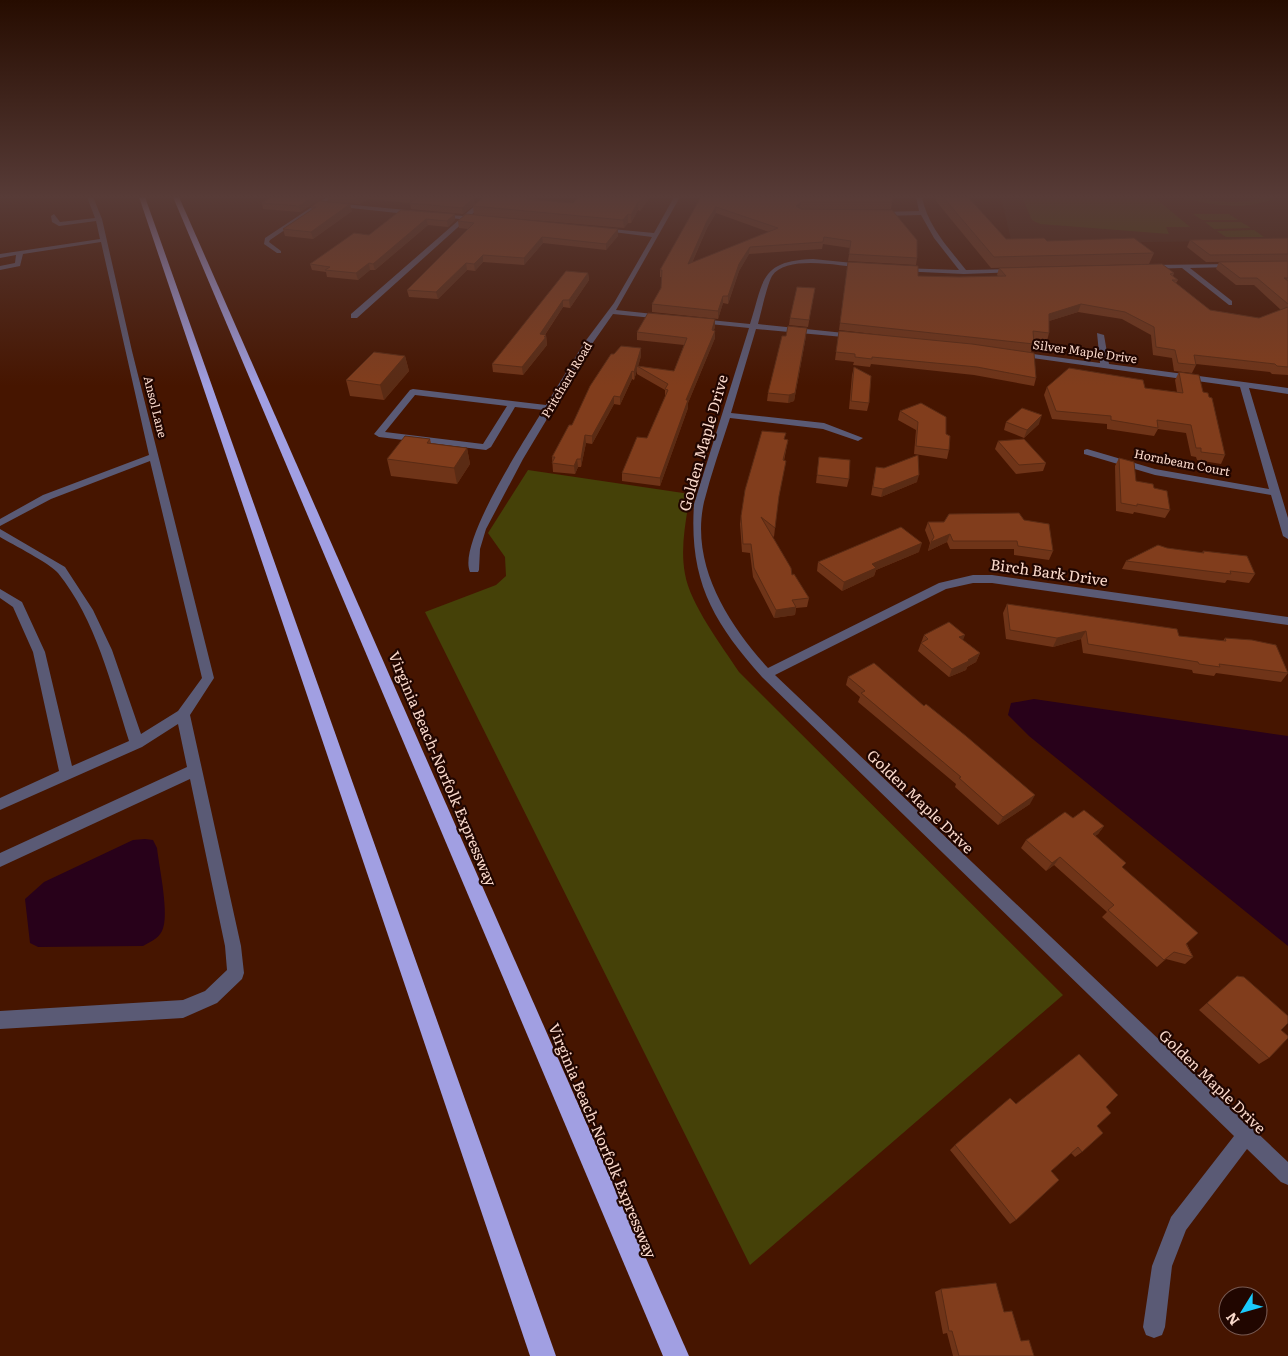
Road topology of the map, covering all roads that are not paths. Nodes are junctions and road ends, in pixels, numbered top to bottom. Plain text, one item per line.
1 (19, 260) edge
2 (109, 260) edge
3 (164, 260) edge
4 (203, 260) edge
5 (416, 260) edge
6 (640, 260) edge
7 (956, 260) edge
8 (1250, 265) edge
9 (1183, 266) junction
10 (1134, 267) edge
11 (0, 268) edge
12 (1028, 270) edge
13 (964, 272) junction
14 (1229, 304) dead end
15 (610, 312) junction
16 (354, 316) dead end
17 (676, 319) edge
18 (695, 320) edge
19 (754, 326) junction
20 (1100, 335) dead end
21 (864, 337) edge
22 (1009, 353) edge
23 (1105, 366) junction
24 (1244, 386) junction
25 (1288, 391) edge
26 (513, 403) junction
27 (549, 408) junction
28 (726, 414) junction
29 (858, 438) dead end
30 (1087, 452) dead end
31 (154, 456) junction
32 (1274, 492) junction
33 (0, 523) edge
34 (0, 532) edge
35 (1288, 536) edge
36 (474, 570) dead end
37 (0, 593) edge
38 (1288, 621) edge
39 (766, 674) junction
40 (183, 716) junction
41 (137, 743) junction
42 (195, 770) junction
43 (68, 774) junction
44 (0, 804) edge
45 (0, 860) edge
46 (0, 1020) edge
47 (1246, 1135) junction
48 (1288, 1176) edge
49 (1154, 1327) dead end
50 (543, 1356) edge
51 (676, 1356) edge

1 - 11 street
2 - 31 street, Ansol Lane
3 - 50 highway
4 - 51 highway, Virginia Beach-Norfolk Expressway
5 - 16 street
6 - 15 street, Pritchard Road
7 - 13 street
8 - 9 street
9 - 10 street
9 - 14 street
12 - 13 street, Golden Maple Drive
13 - 19 street, Golden Maple Drive
15 - 17 street
15 - 27 street, Pritchard Road
18 - 19 street
19 - 21 street
19 - 28 street, Golden Maple Drive
20 - 23 street
22 - 23 street, Silver Maple Drive
23 - 24 street, Silver Maple Drive
24 - 25 street, Silver Maple Drive
24 - 32 street
26 - 26 street
26 - 27 street
27 - 36 street, Pritchard Road
28 - 29 street
28 - 39 street, Golden Maple Drive
30 - 32 street, Hornbeam Court
31 - 33 street
31 - 40 street, Ansol Lane
32 - 35 street
34 - 41 street
37 - 43 street
38 - 39 street, Birch Bark Drive
39 - 47 street, Golden Maple Drive
40 - 41 street
40 - 42 street
41 - 43 street
42 - 45 street
42 - 46 street
43 - 44 street
47 - 48 street, Golden Maple Drive
47 - 49 street

